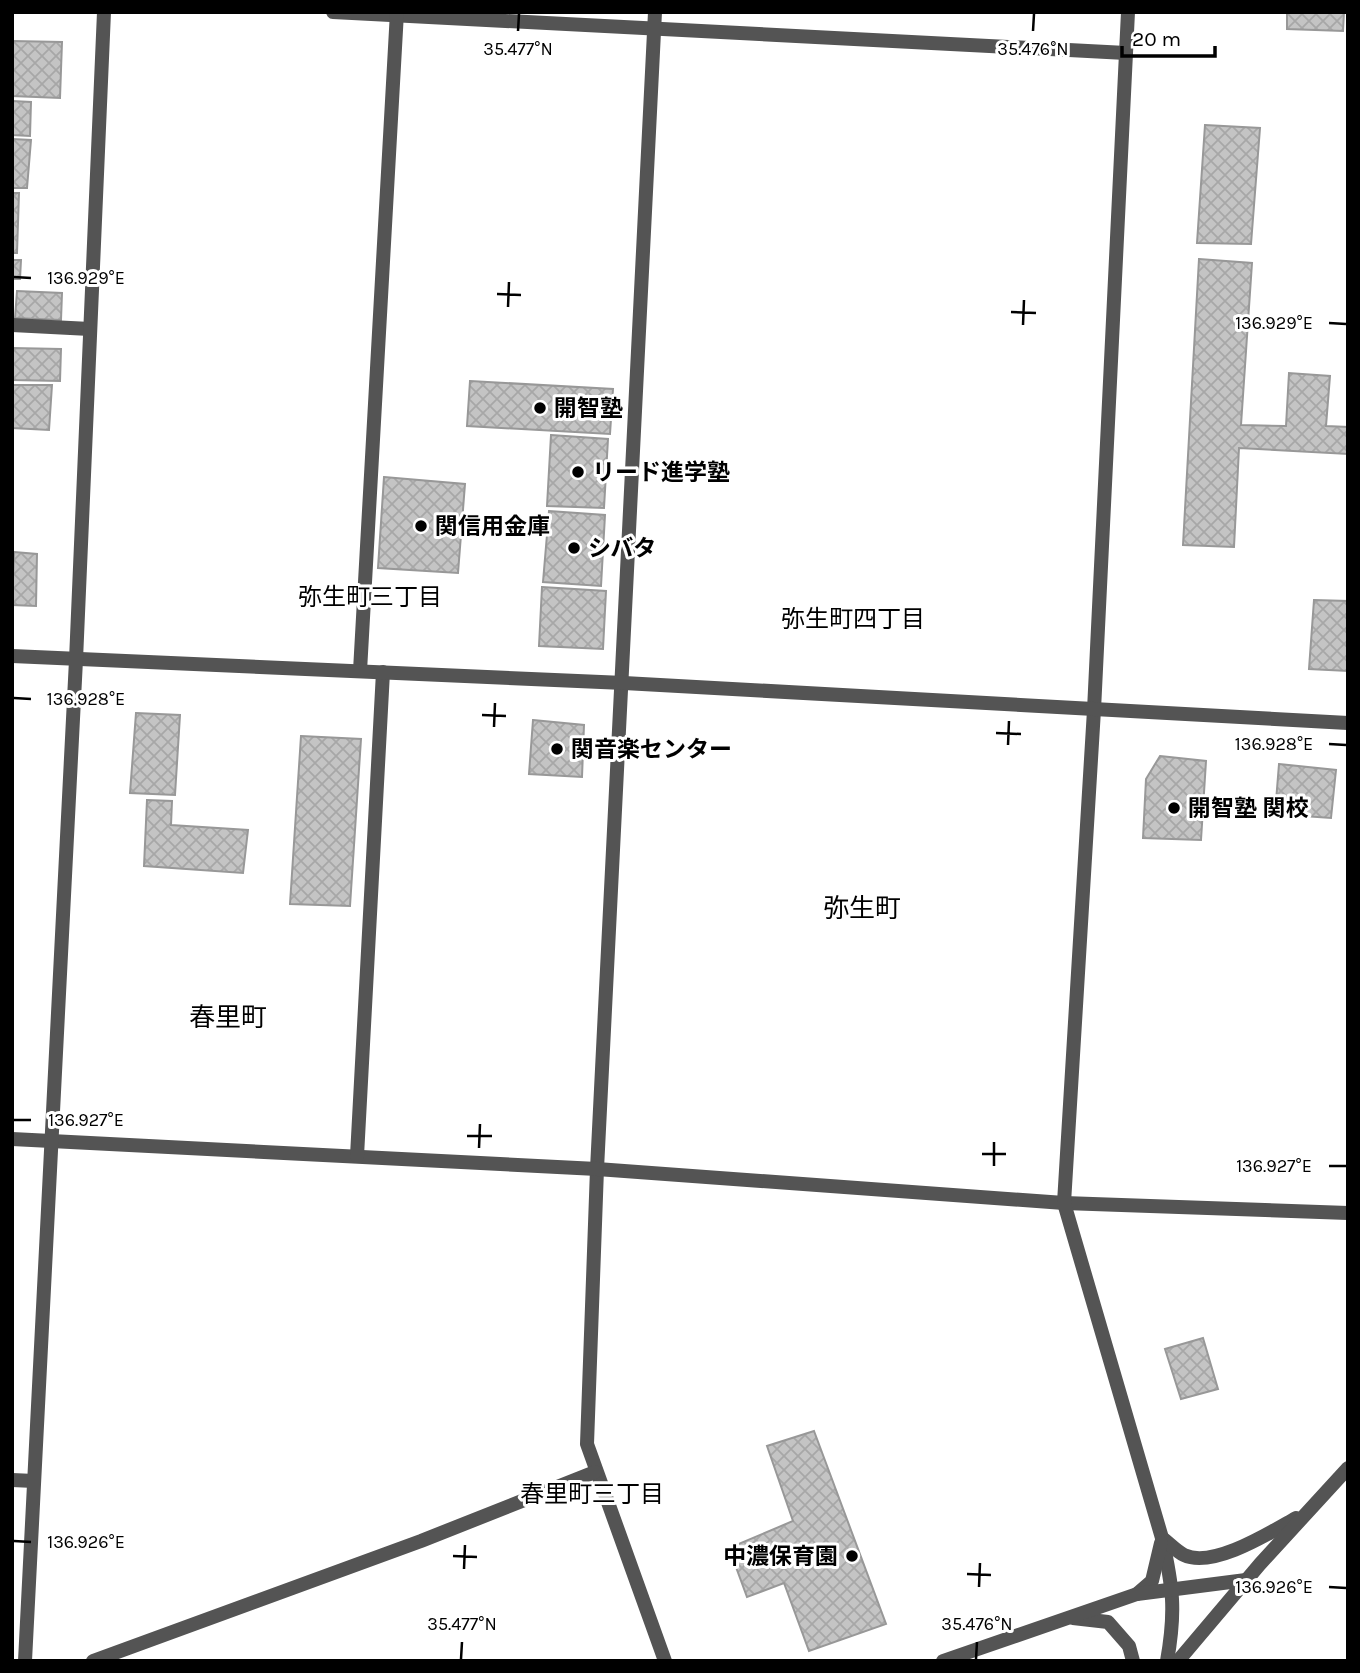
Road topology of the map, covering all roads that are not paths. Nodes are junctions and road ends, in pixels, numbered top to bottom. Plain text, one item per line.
1 (104, 12) edge
2 (333, 12) edge
3 (656, 12) edge
4 (1128, 12) edge
5 (397, 14) edge
6 (655, 29) junction
7 (1126, 53) junction
8 (12, 325) edge
9 (90, 329) junction
10 (12, 656) edge
11 (76, 660) junction
12 (360, 671) junction
13 (383, 672) junction
14 (624, 683) junction
15 (1094, 710) junction
16 (1348, 723) edge
17 (12, 1139) edge
18 (51, 1140) junction
19 (357, 1156) junction
20 (597, 1169) junction
21 (1064, 1203) junction
22 (1348, 1213) edge
23 (1348, 1468) edge
24 (595, 1472) junction
25 (12, 1480) edge
26 (34, 1481) junction
27 (1308, 1511) junction
28 (1162, 1538) junction
29 (1246, 1580) junction
30 (1174, 1590) junction
31 (1137, 1594) junction
32 (1068, 1618) junction
33 (25, 1661) edge
34 (93, 1661) edge
35 (666, 1661) edge
36 (943, 1661) edge
37 (1133, 1661) edge
38 (1167, 1661) edge
39 (1178, 1661) edge

1 - 9 street
2 - 5 street
3 - 6 street
4 - 7 street
5 - 6 street
5 - 12 street
6 - 7 street
6 - 14 street
7 - 15 street
8 - 9 street
9 - 11 street
10 - 11 street
11 - 12 street
11 - 18 street
12 - 13 street
13 - 14 street
13 - 19 street
14 - 15 street
14 - 20 street
15 - 16 street
15 - 21 street
17 - 18 street
18 - 19 street
18 - 26 street
19 - 20 street
20 - 21 street
20 - 24 street
21 - 22 street
21 - 28 street
23 - 27 street
24 - 34 street
24 - 35 street
25 - 26 street
26 - 33 street
27 - 28 street
27 - 29 street
28 - 30 street
28 - 31 street
29 - 30 street
29 - 39 street
30 - 31 street
30 - 38 street
31 - 32 street
32 - 36 street
32 - 37 street

